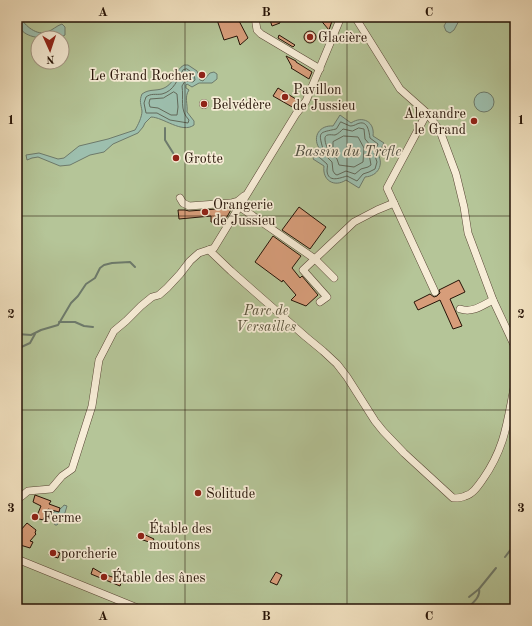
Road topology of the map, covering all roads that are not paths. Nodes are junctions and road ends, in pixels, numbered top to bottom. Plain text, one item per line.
1 (255, 17) edge
2 (340, 17) edge
3 (355, 17) edge
4 (320, 69) junction
5 (427, 112) junction
6 (248, 194) junction
7 (180, 198) dead end
8 (394, 203) junction
9 (240, 207) junction
10 (209, 250) junction
11 (314, 259) junction
12 (334, 278) dead end
13 (435, 292) dead end
14 (493, 300) junction
15 (320, 302) dead end
16 (460, 309) dead end
17 (515, 347) edge
18 (515, 383) edge
19 (17, 500) edge
20 (17, 559) edge
21 (140, 609) edge

1 - 4 lane
2 - 4 lane
3 - 5 lane
4 - 6 lane
5 - 8 lane
5 - 14 lane
6 - 7 lane
6 - 9 lane
8 - 11 lane
8 - 13 lane
9 - 10 lane
9 - 11 lane
10 - 18 lane
10 - 19 lane
11 - 12 lane
11 - 15 lane
14 - 16 lane
14 - 17 lane
20 - 21 lane

